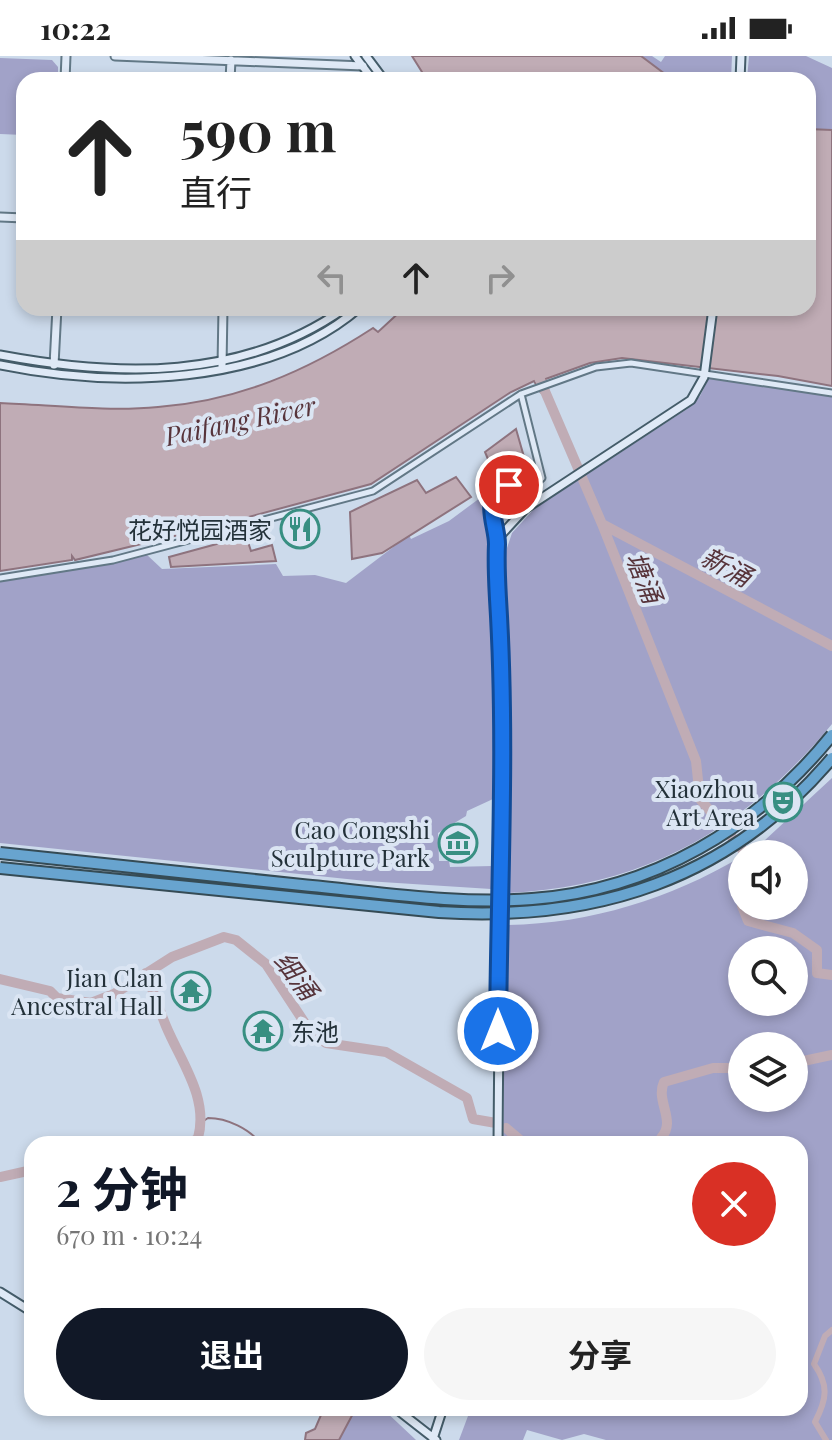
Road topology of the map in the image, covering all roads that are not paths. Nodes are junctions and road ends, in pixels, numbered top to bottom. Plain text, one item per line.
1 (115, 56) edge
2 (336, 56) edge
3 (355, 56) edge
4 (231, 60) junction
5 (320, 63) junction
6 (363, 66) junction
7 (230, 72) edge
8 (367, 72) edge
9 (57, 316) edge
10 (223, 316) edge
11 (331, 316) edge
12 (346, 316) edge
13 (712, 316) edge
14 (0, 355) edge
15 (0, 365) edge
16 (54, 365) junction
17 (222, 365) junction
18 (705, 371) junction
19 (832, 393) edge
20 (521, 394) junction
21 (498, 541) junction
22 (0, 578) edge
23 (832, 735) edge
24 (832, 758) edge
25 (0, 853) edge
26 (0, 868) edge
27 (499, 1136) edge
28 (0, 1292) edge
29 (24, 1307) edge
30 (403, 1416) edge
31 (441, 1416) edge
32 (434, 1440) edge

1 - 4 main road
2 - 5 main road
3 - 6 main road
4 - 5 main road
4 - 7 main road
5 - 6 main road
6 - 8 main road
9 - 16 main road
10 - 17 main road
11 - 17 main road
12 - 17 main road
13 - 18 main road
14 - 16 main road
15 - 17 main road
16 - 17 main road
18 - 19 street
18 - 20 street
18 - 21 main road
20 - 21 street
20 - 22 street
21 - 27 main road
23 - 25 highway, bridge
24 - 26 highway, bridge
28 - 29 main road
30 - 32 main road
31 - 32 main road

